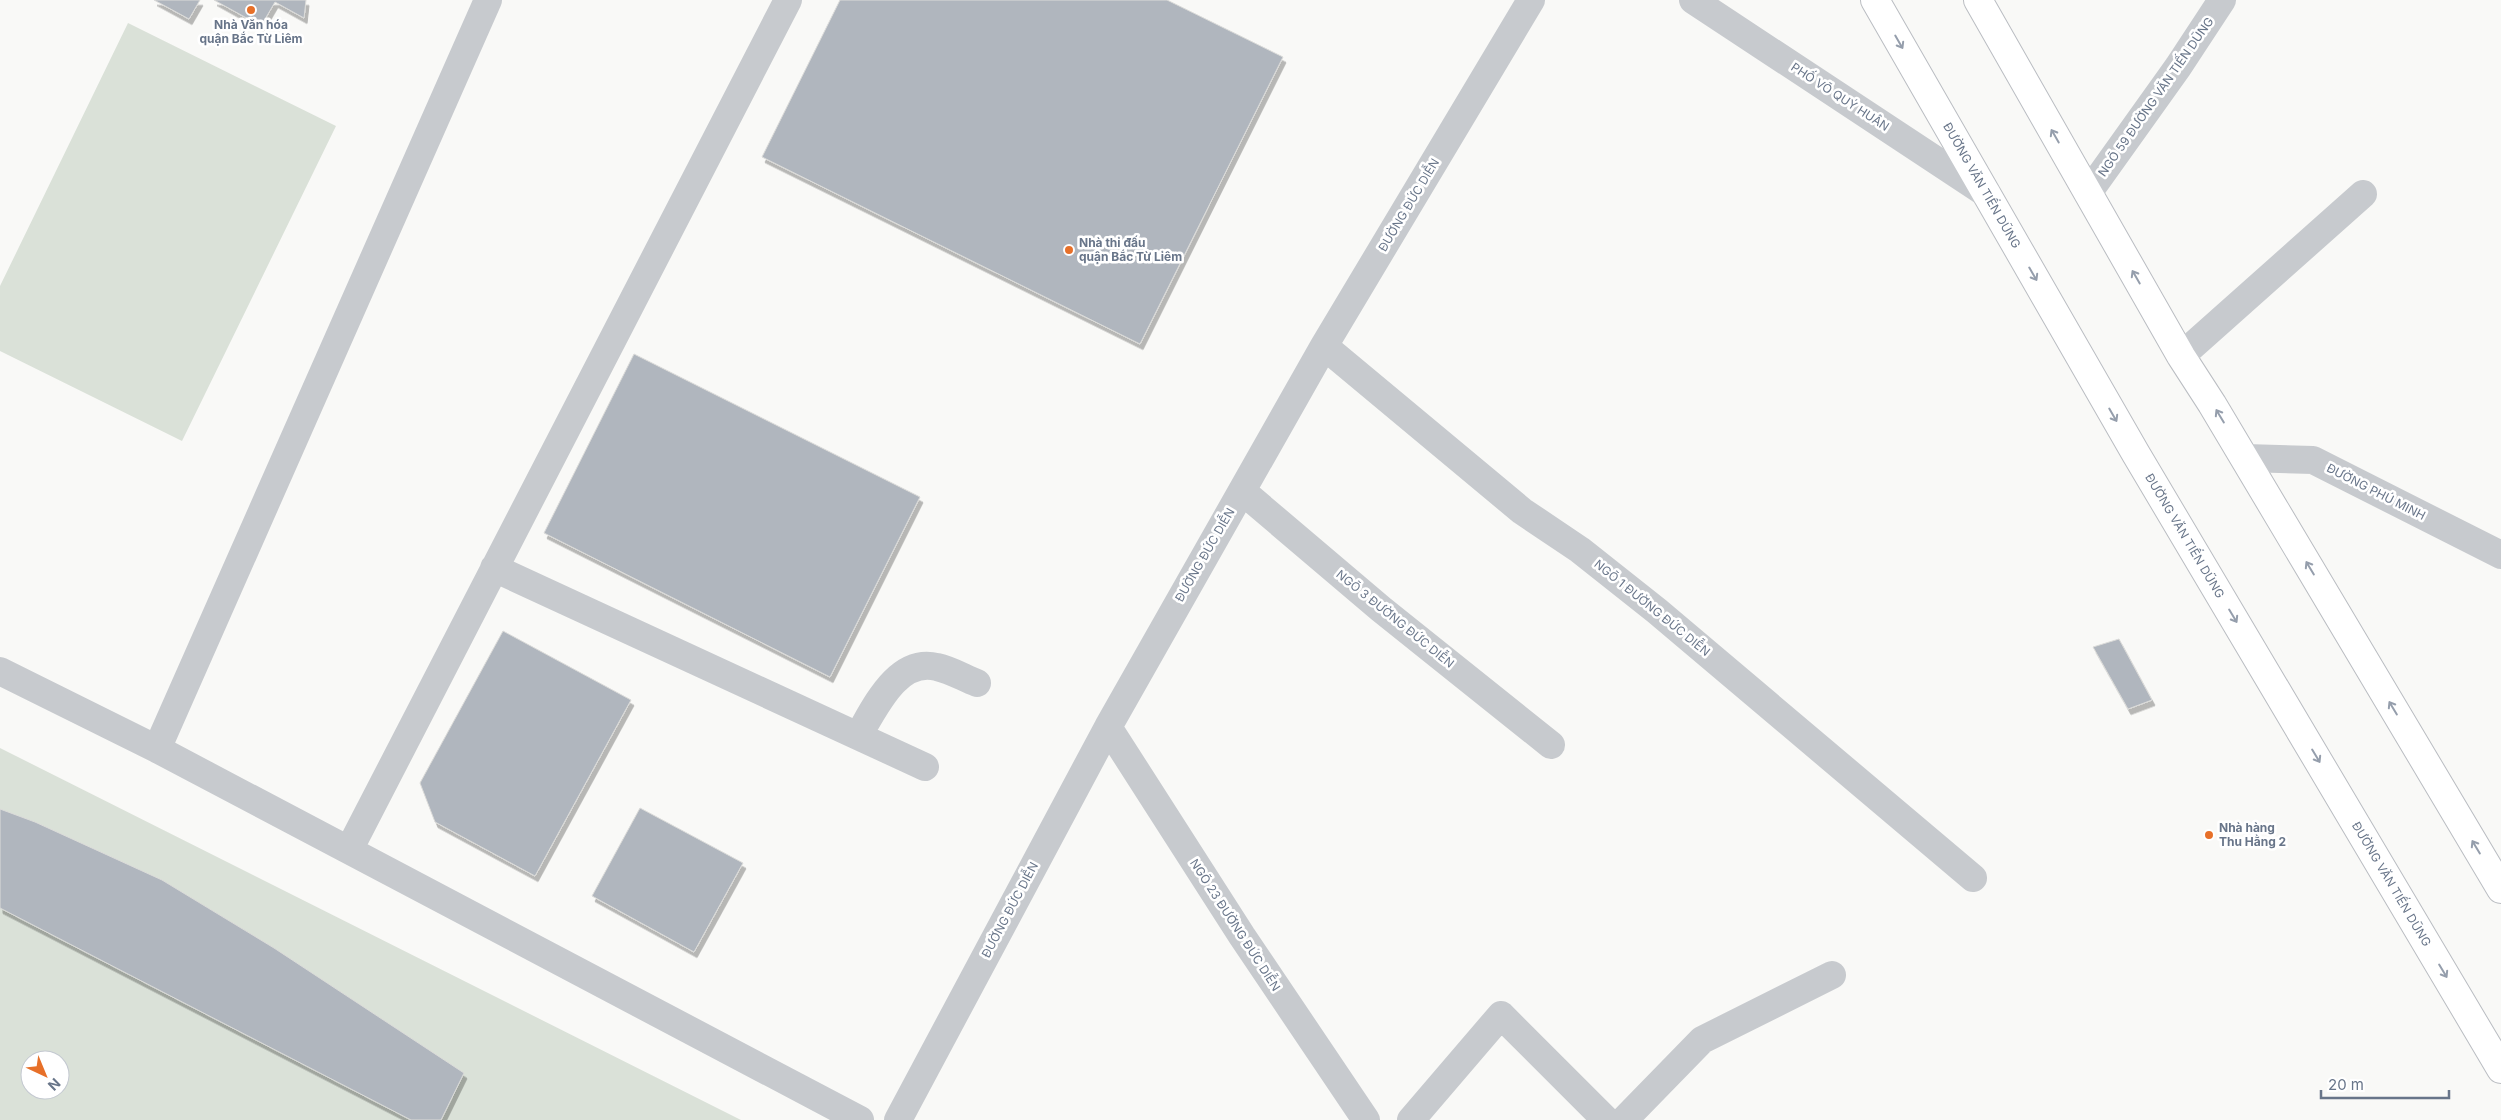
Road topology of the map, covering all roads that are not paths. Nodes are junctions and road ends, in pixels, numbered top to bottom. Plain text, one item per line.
1 (488, 0) edge
2 (788, 0) edge
3 (1531, 0) edge
4 (1693, 0) edge
5 (1875, 0) edge
6 (1978, 0) edge
7 (2222, 0) edge
8 (2088, 193) junction
9 (1987, 194) junction
10 (2363, 194) dead end
11 (1324, 346) junction
12 (2181, 356) junction
13 (2245, 458) junction
14 (1242, 491) junction
15 (2501, 555) edge
16 (494, 568) junction
17 (0, 670) edge
18 (977, 684) dead end
19 (1108, 727) junction
20 (858, 736) junction
21 (1551, 745) dead end
22 (157, 749) junction
23 (925, 767) dead end
24 (349, 850) junction
25 (1973, 878) dead end
26 (2501, 889) edge
27 (1832, 975) dead end
28 (2501, 1069) edge
29 (860, 1120) edge
30 (898, 1120) edge
31 (1366, 1120) edge
32 (1412, 1120) edge
33 (1606, 1120) edge
34 (1624, 1120) edge

1 - 22 street
2 - 16 street
3 - 11 street, ĐƯỜNG ĐỨC DIỄN
4 - 9 street, PHỐ VÕ QUÝ HUÂN
5 -> 9 main road, ĐƯỜNG VĂN TIẾN DŨNG
8 -> 6 main road
7 - 8 street, NGÕ 59 ĐƯỜNG VĂN TIẾN DŨNG
12 -> 8 main road
9 -> 28 main road, ĐƯỜNG VĂN TIẾN DŨNG
10 - 12 street
11 - 14 street, ĐƯỜNG ĐỨC DIỄN
11 - 25 street, NGÕ 1 ĐƯỜNG ĐỨC DIỄN
13 -> 12 main road
13 - 15 street, ĐƯỜNG PHÚ MINH
26 -> 13 main road
14 - 19 street, ĐƯỜNG ĐỨC DIỄN
14 - 21 street, NGÕ 3 ĐƯỜNG ĐỨC DIỄN
16 - 20 street
16 - 24 street
17 - 22 street
18 - 20 street
19 - 30 street, ĐƯỜNG ĐỨC DIỄN
19 - 31 street, NGÕ 23 ĐƯỜNG ĐỨC DIỄN
20 - 23 street
22 - 24 street
24 - 29 street
27 - 34 street
32 - 33 street

